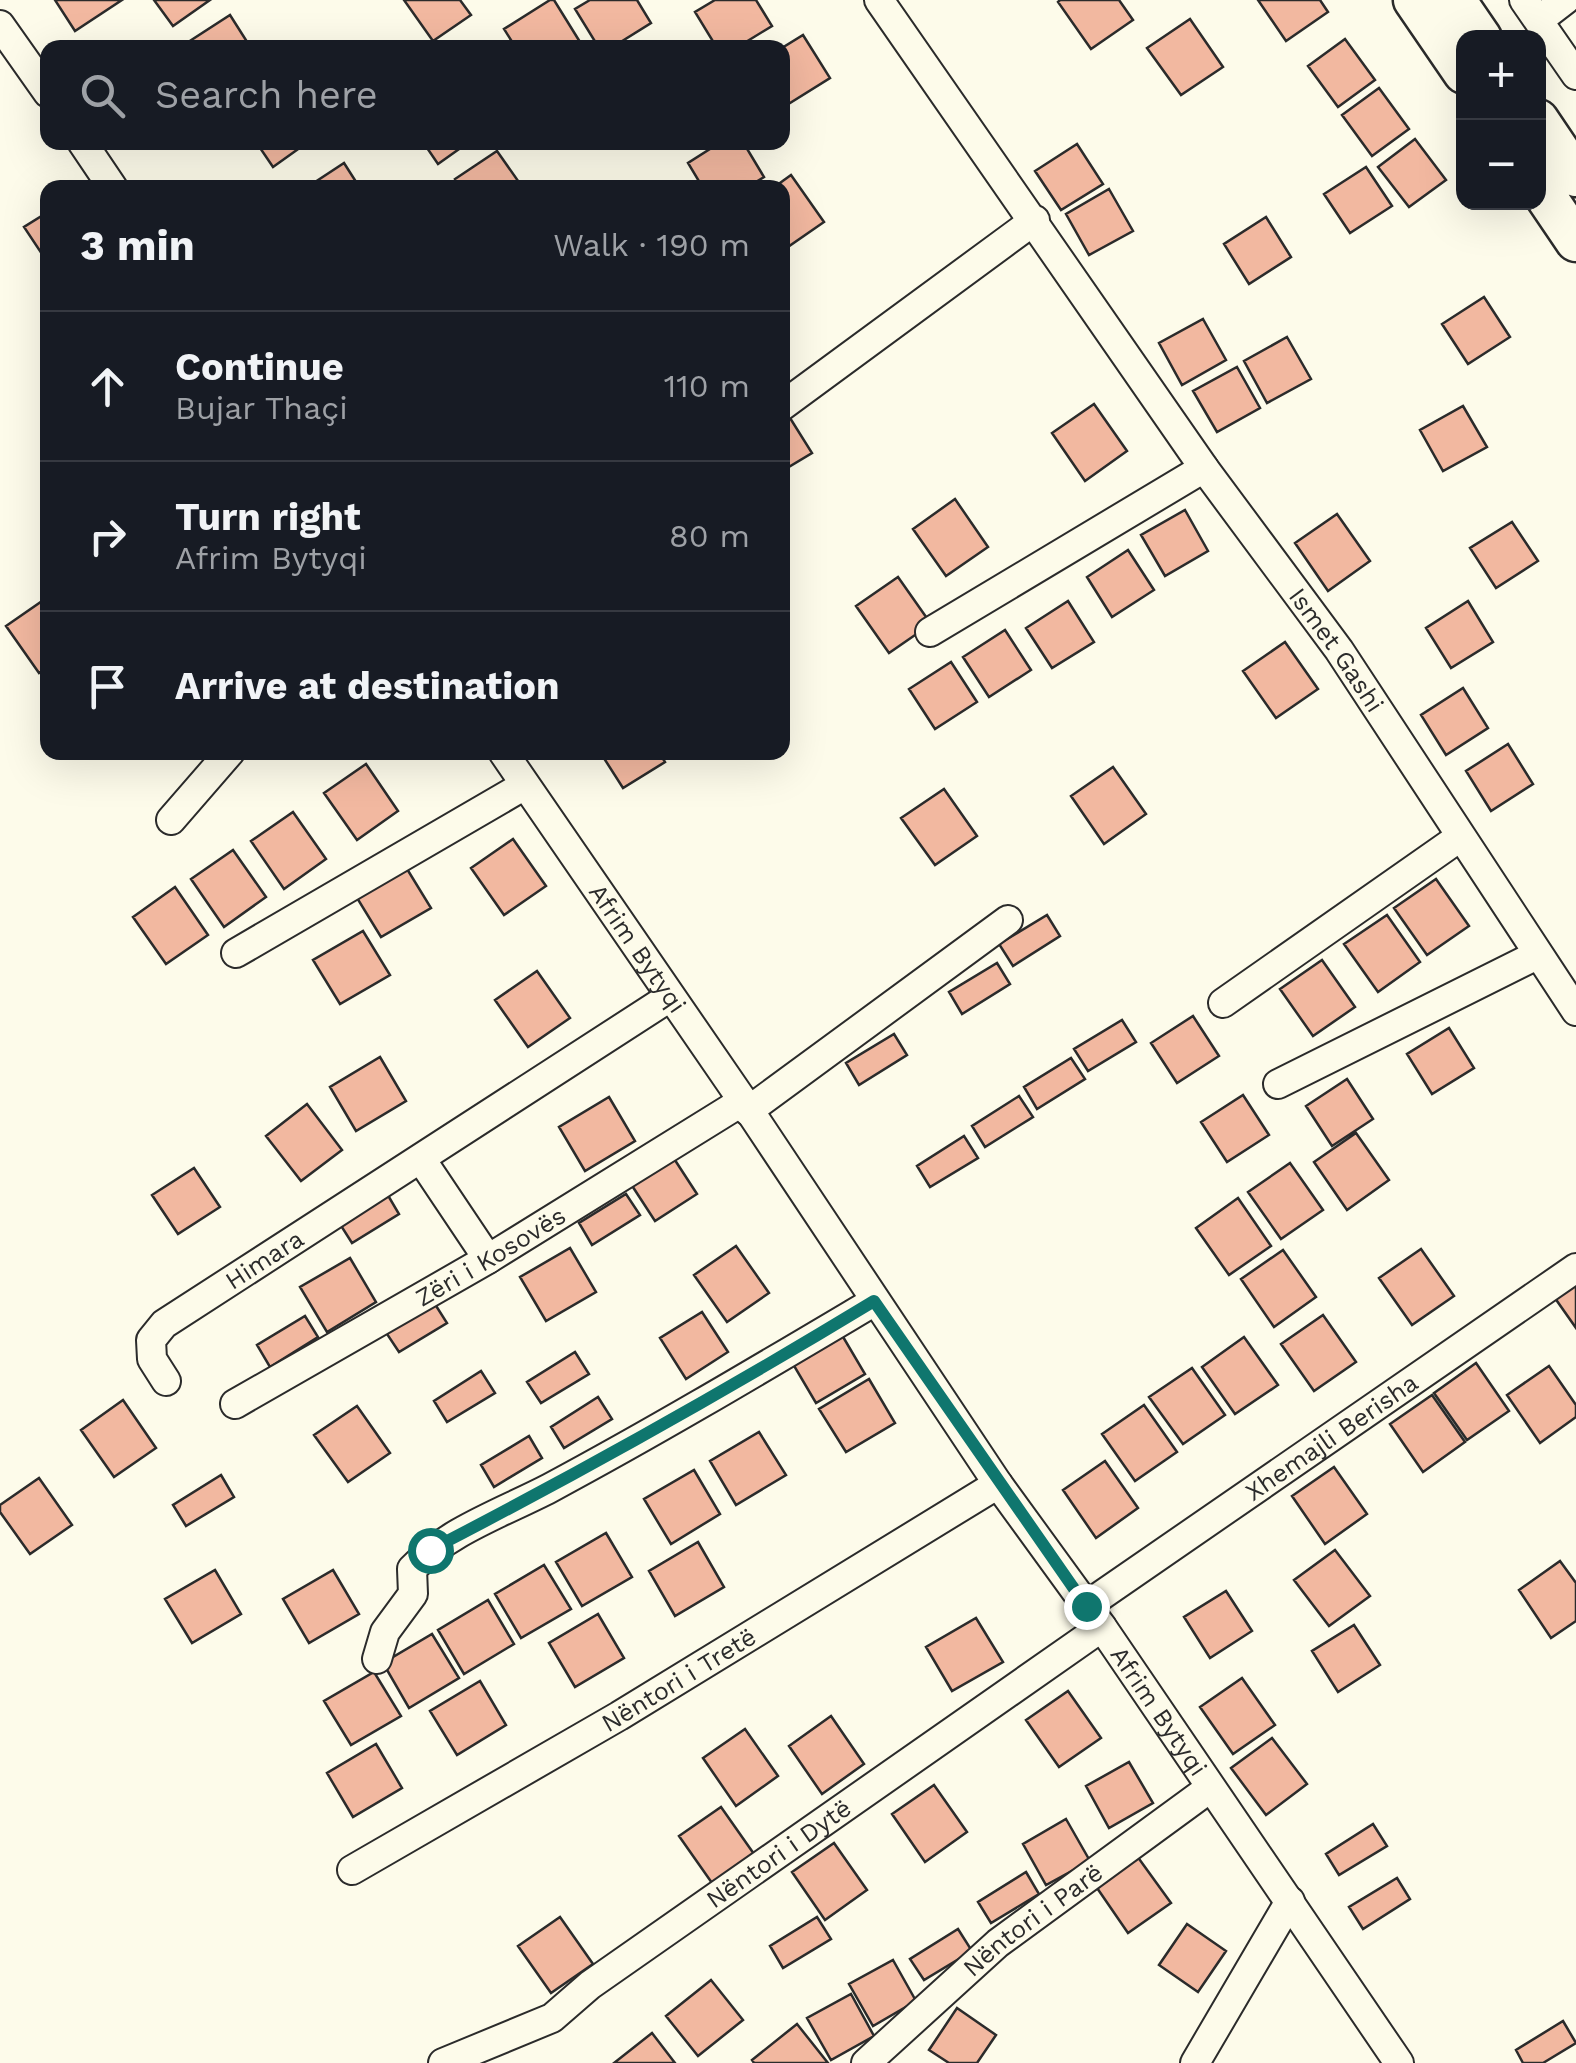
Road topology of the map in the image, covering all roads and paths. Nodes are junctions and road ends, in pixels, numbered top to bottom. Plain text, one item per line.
1 (879, 0) edge
2 (1414, 0) edge
3 (1455, 0) edge
4 (1564, 0) edge
5 (1531, 10) edge
6 (0, 25) edge
7 (1476, 30) edge
8 (1456, 61) edge
9 (1576, 75) edge
10 (40, 82) edge
11 (1546, 132) edge
12 (87, 150) edge
13 (1576, 176) edge
14 (108, 180) edge
15 (1546, 196) edge
16 (1034, 220) junction
17 (1576, 241) edge
18 (790, 400) edge
19 (1204, 468) junction
20 (930, 632) dead end
21 (223, 760) edge
22 (508, 760) edge
23 (525, 785) junction
24 (171, 820) dead end
25 (1460, 837) junction
26 (1008, 920) dead end
27 (236, 953) dead end
28 (1537, 955) junction
29 (670, 997) junction
30 (1223, 1002) dead end
31 (1576, 1012) edge
32 (1278, 1084) dead end
33 (746, 1106) junction
34 (421, 1159) junction
35 (488, 1259) junction
36 (1576, 1268) edge
37 (874, 1301) junction
38 (166, 1381) dead end
39 (234, 1404) dead end
40 (998, 1484) junction
41 (1094, 1617) junction
42 (377, 1659) dead end
43 (1210, 1788) junction
44 (352, 1870) dead end
45 (1290, 1901) junction
46 (443, 2063) edge
47 (866, 2063) edge
48 (1195, 2063) edge
49 (1399, 2063) edge

1 - 16 street, Ismet Gashi
2 - 8 main road
3 - 7 main road
4 - 5 street
5 - 9 street
6 - 10 street
11 - 13 main road
12 - 14 street
15 - 17 main road
16 - 18 street
16 - 19 street, Ismet Gashi
19 - 20 street
19 - 25 street, Ismet Gashi
21 - 24 street
22 - 23 street, Afrim Bytyqi
23 - 27 street
23 - 29 street, Afrim Bytyqi
25 - 28 street, Ismet Gashi
25 - 30 street
26 - 33 street
28 - 31 street, Ismet Gashi
28 - 32 street
29 - 33 street, Afrim Bytyqi
29 - 34 street, Himara
33 - 35 street, Zëri i Kosovës
33 - 37 street, Afrim Bytyqi
34 - 35 street
34 - 38 street, Himara
35 - 39 street, Zëri i Kosovës
36 - 41 street, Xhemajli Berisha
37 - 40 street, Afrim Bytyqi
37 - 42 street
40 - 41 street, Afrim Bytyqi
40 - 44 street, Nëntori i Tretë
41 - 43 street, Afrim Bytyqi
41 - 46 street, Nëntori i Dytë
43 - 45 street, Afrim Bytyqi
43 - 47 street, Nëntori i Parë
45 - 48 street
45 - 49 street, Afrim Bytyqi

